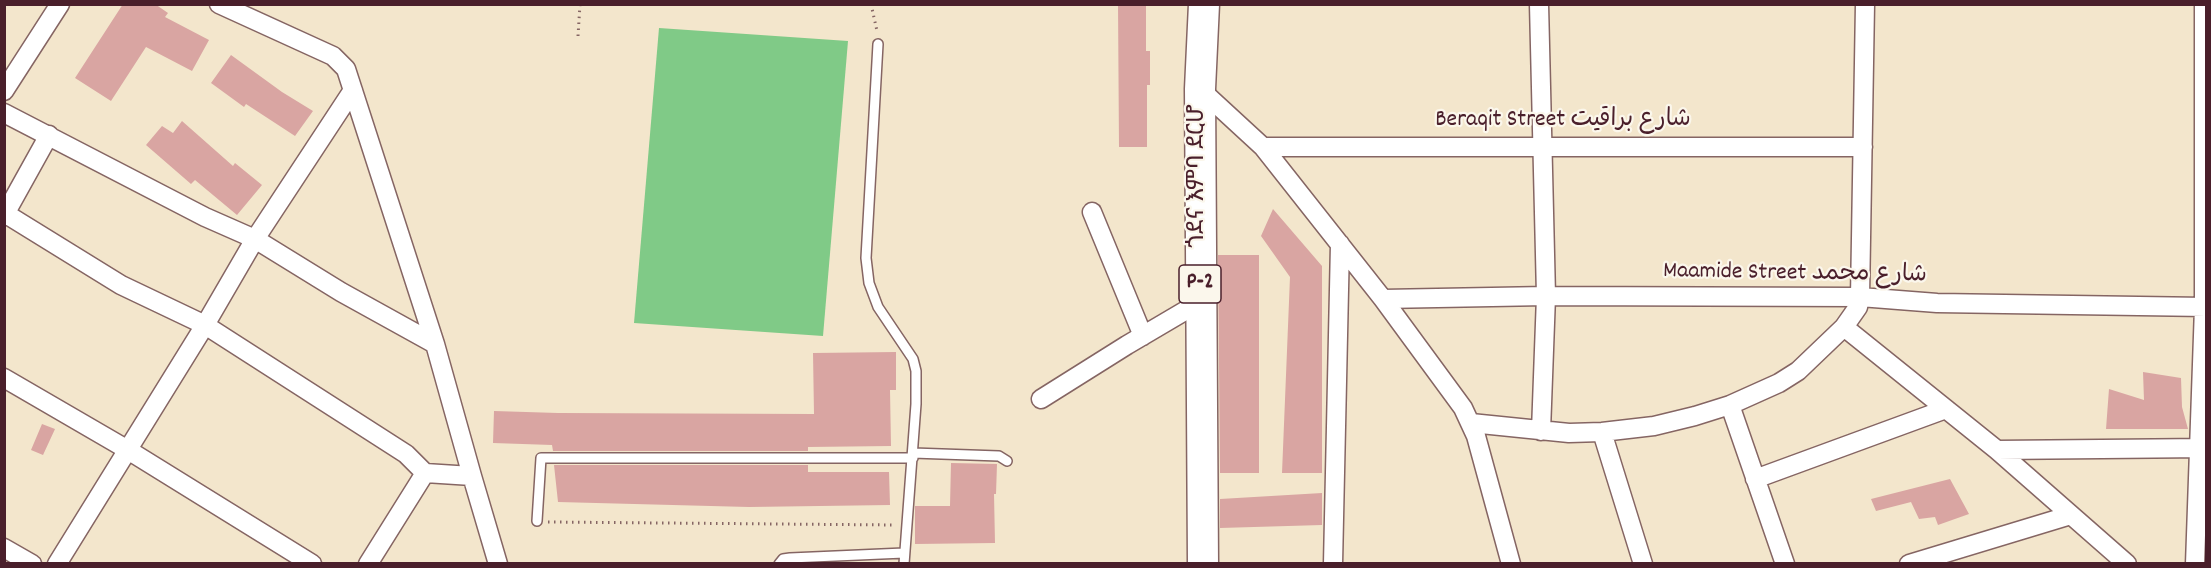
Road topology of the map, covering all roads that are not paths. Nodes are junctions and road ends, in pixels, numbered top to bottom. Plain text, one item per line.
1 (60, 4) edge
2 (219, 4) edge
3 (1204, 4) edge
4 (1539, 4) edge
5 (1866, 4) edge
6 (2204, 4) edge
7 (878, 44) road end
8 (353, 90) junction
9 (1200, 90) junction
10 (4, 91) edge
11 (4, 113) edge
12 (50, 135) junction
13 (1541, 146) junction
14 (1263, 147) junction
15 (1863, 147) junction
16 (2206, 150) edge
17 (1092, 212) dead end
18 (5, 215) edge
19 (255, 239) junction
20 (1340, 244) junction
21 (1546, 296) junction
22 (1860, 297) junction
23 (1383, 299) junction
24 (1200, 302) junction
25 (2205, 307) edge
26 (206, 325) junction
27 (1844, 327) junction
28 (1143, 336) junction
29 (435, 344) junction
30 (4, 378) edge
31 (1041, 399) dead end
32 (1730, 405) junction
33 (1946, 409) junction
34 (1471, 423) junction
35 (1541, 430) junction
36 (1602, 432) junction
37 (2202, 448) edge
38 (128, 450) junction
39 (1997, 450) junction
40 (913, 455) junction
41 (1007, 461) dead end
42 (425, 473) junction
43 (472, 476) junction
44 (1755, 479) junction
45 (2071, 515) junction
46 (537, 521) road end
47 (4, 548) edge
48 (904, 558) edge
49 (32, 564) edge
50 (57, 564) edge
51 (312, 564) edge
52 (368, 564) edge
53 (498, 564) edge
54 (779, 564) edge
55 (1203, 564) edge
56 (1333, 564) edge
57 (1511, 564) edge
58 (1643, 564) edge
59 (1785, 564) edge
60 (1909, 564) edge
61 (2127, 564) edge
62 (2195, 564) edge

1 - 10 street
2 - 8 street
3 - 9 highway, ጎደና እምባ ደርሆ / P-2
4 - 13 street
5 - 15 street
6 - 16 street
7 - 40 lane
8 - 19 street
8 - 29 street
9 - 14 street
9 - 24 highway, ጎደና እምባ ደርሆ / P-2
11 - 12 street
12 - 18 street
12 - 19 street
13 - 14 street, Beraqit Street شارع براقيت
13 - 15 street, Beraqit Street شارع براقيت
13 - 21 street
14 - 20 street
15 - 22 street
16 - 25 street
17 - 28 street
18 - 26 street
19 - 26 street
19 - 29 street
20 - 23 street
20 - 56 street
21 - 22 street, Maamide Street شارع محمد
21 - 23 street, Maamide Street شارع محمد
21 - 35 street
22 - 25 street, Maamide Street شارع محمد
22 - 27 street
23 - 34 street
24 - 28 street
24 - 55 highway, ጎደና እምባ ደርሆ / P-2
25 - 37 street
26 - 38 street
26 - 42 street
27 - 32 street
27 - 33 street
28 - 31 street
29 - 43 street
30 - 38 street
32 - 36 street
32 - 44 street
33 - 39 street
33 - 44 street
34 - 35 street
34 - 57 street
35 - 36 street
36 - 58 street
37 - 39 street
37 - 62 street
38 - 50 street
38 - 51 street
39 - 45 street
40 - 41 lane
40 - 46 lane
40 - 48 lane
42 - 43 street
42 - 52 street
43 - 53 street
44 - 59 street
45 - 60 street
45 - 61 street
47 - 49 street
48 - 54 lane

